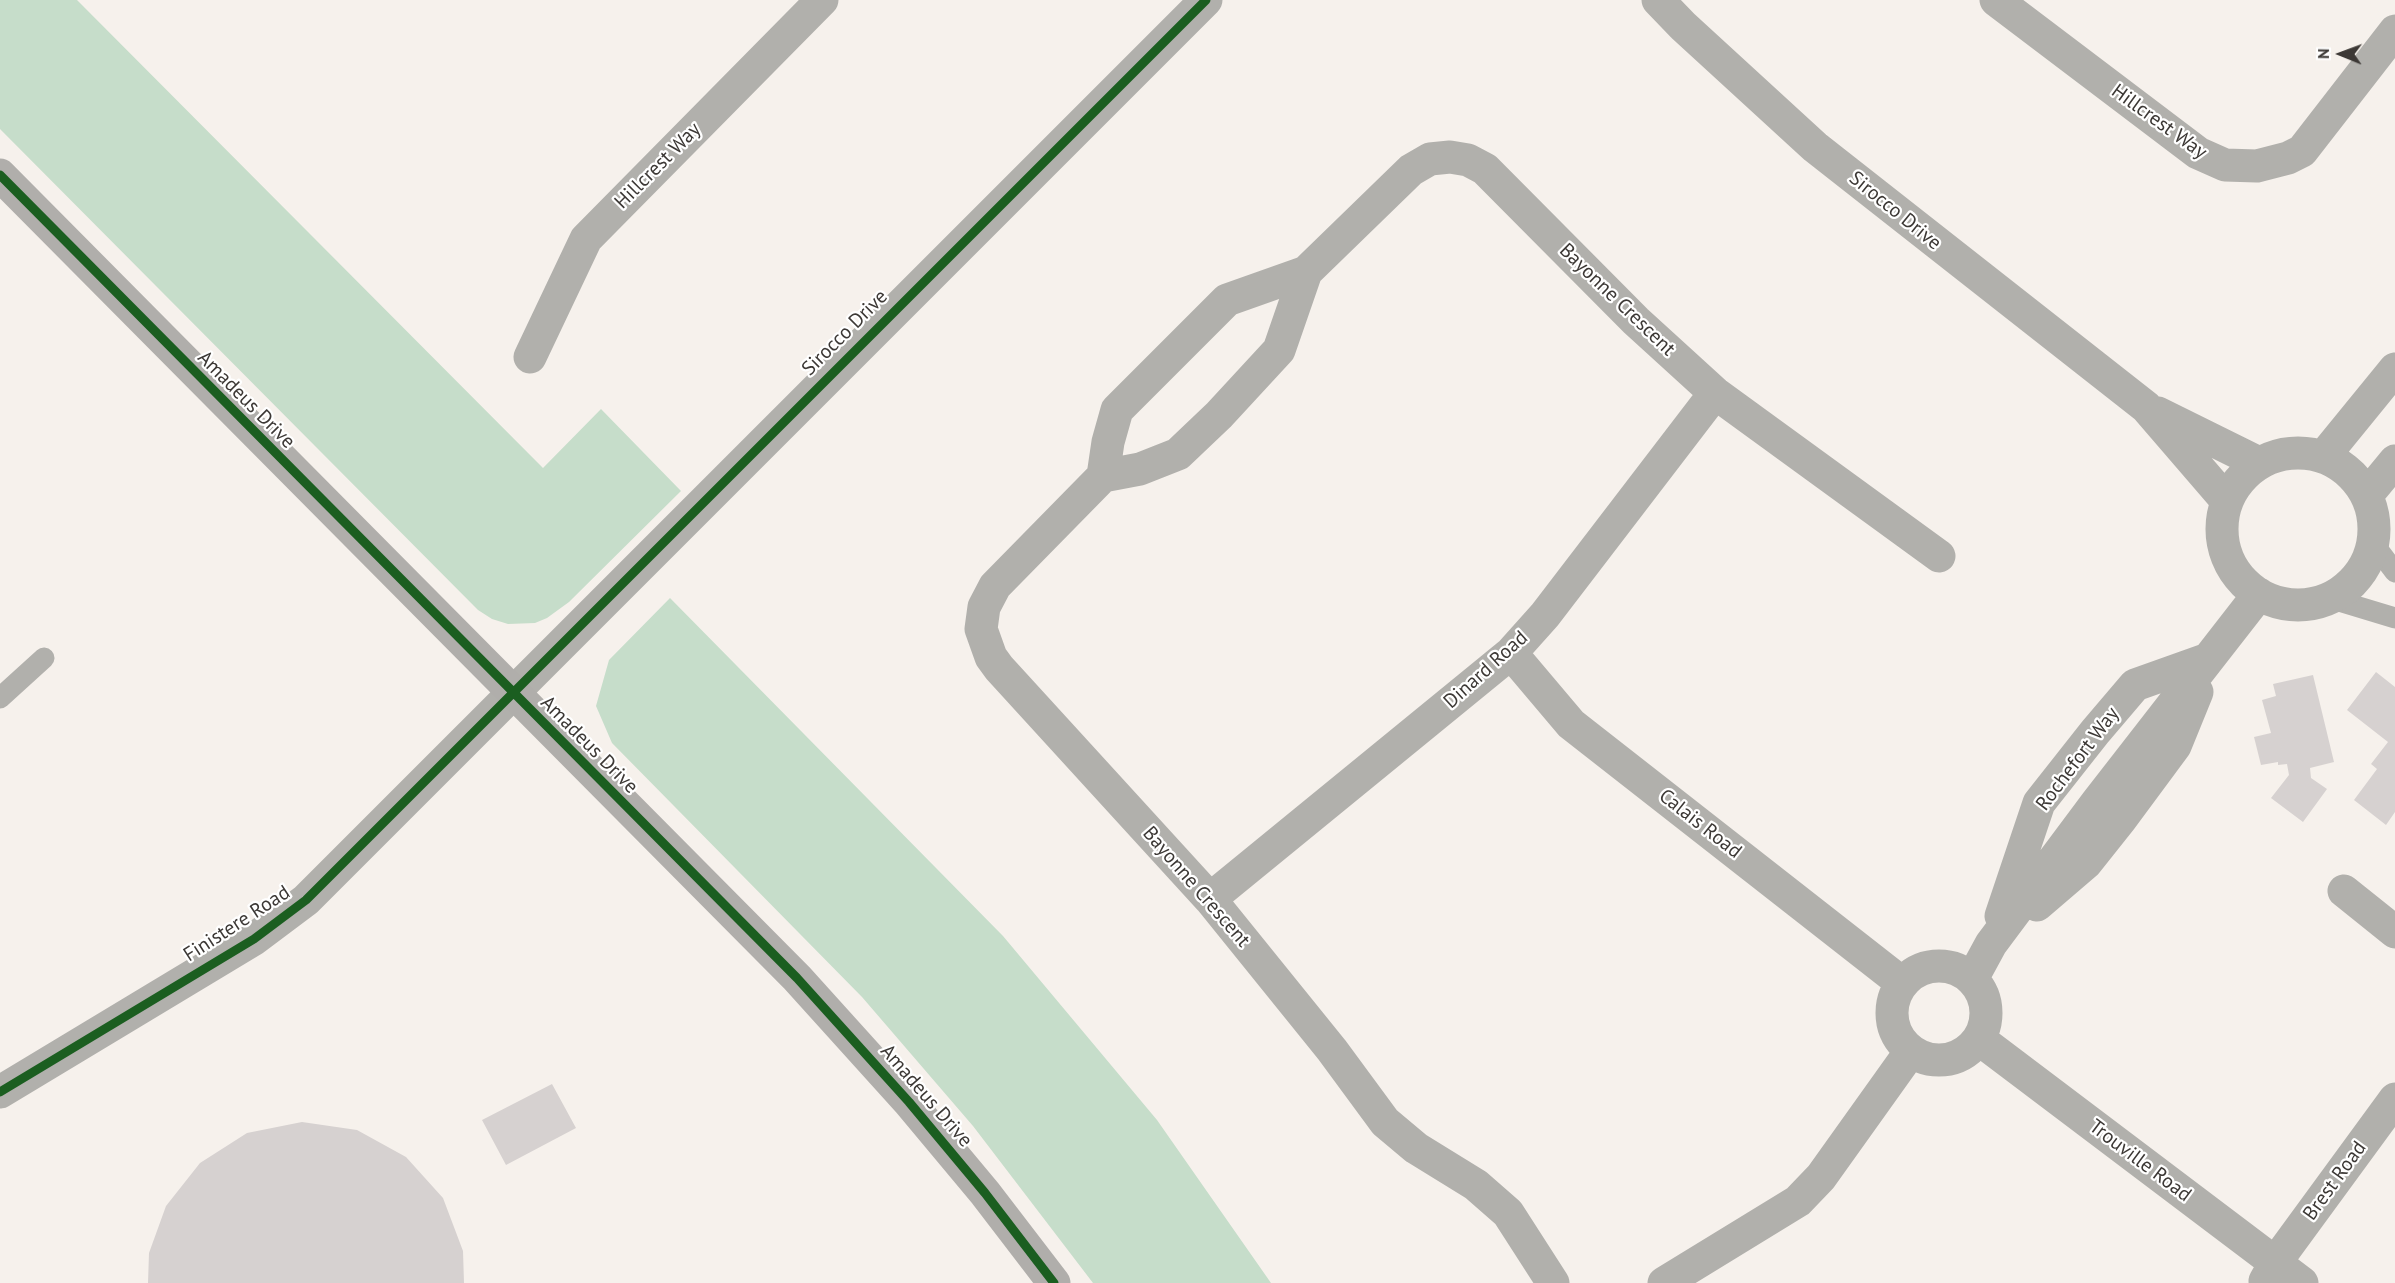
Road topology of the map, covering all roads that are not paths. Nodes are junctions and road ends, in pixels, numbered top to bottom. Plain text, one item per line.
1 (822, 0) edge
2 (1206, 0) edge
3 (1658, 0) edge
4 (1996, 0) edge
5 (2395, 31) edge
6 (0, 175) edge
7 (1306, 272) junction
8 (530, 357) dead end
9 (2395, 369) edge
10 (1715, 393) junction
11 (2146, 407) junction
12 (2324, 456) junction
13 (2395, 461) edge
14 (2259, 463) junction
15 (1103, 476) junction
16 (2367, 495) junction
17 (2227, 501) junction
18 (2373, 543) junction
19 (1939, 556) dead end
20 (2395, 572) edge
21 (2259, 594) junction
22 (2330, 598) junction
23 (2395, 618) edge
24 (1511, 653) junction
25 (44, 658) dead end
26 (2208, 659) junction
27 (512, 693) junction
28 (0, 698) edge
29 (2344, 891) dead end
30 (1210, 899) junction
31 (2395, 932) edge
32 (1991, 944) junction
33 (1972, 979) junction
34 (1902, 983) junction
35 (1979, 1039) junction
36 (1911, 1051) junction
37 (0, 1092) edge
38 (2395, 1099) edge
39 (2269, 1273) edge
40 (1054, 1283) edge
41 (1552, 1283) edge
42 (1664, 1283) edge
43 (2302, 1283) edge

1 - 8 street, Hillcrest Way
2 - 27 street, Sirocco Drive
3 - 11 street, Sirocco Drive
4 - 5 street, Hillcrest Way
6 - 27 street, Amadeus Drive
7 - 10 street, Bayonne Crescent
7 - 15 street, Bayonne Crescent
7 - 15 street, Bayonne Crescent
9 - 12 street
10 - 19 street, Bayonne Crescent
10 - 24 street, Dinard Road
11 - 14 street, Sirocco Drive
11 - 17 street, Sirocco Drive
12 - 14 street
12 - 16 street
13 - 16 street
14 - 17 street
15 - 30 street, Bayonne Crescent
16 - 18 street
17 - 21 street
18 - 20 lane
18 - 22 street
21 - 22 street
21 - 26 street, Rochefort Way
22 - 23 lane
24 - 30 street, Dinard Road
24 - 34 street, Calais Road
25 - 28 lane
26 - 32 street, Rochefort Way
26 - 32 street, Rochefort Way
27 - 37 street, Finistere Road
27 - 40 street, Amadeus Drive
29 - 31 street
30 - 41 street, Bayonne Crescent
32 - 33 street
33 - 34 street
33 - 35 street
34 - 36 street
35 - 36 street
35 - 39 street, Trouville Road
36 - 42 street
38 - 39 street, Brest Road
39 - 43 street, Trouville Road

